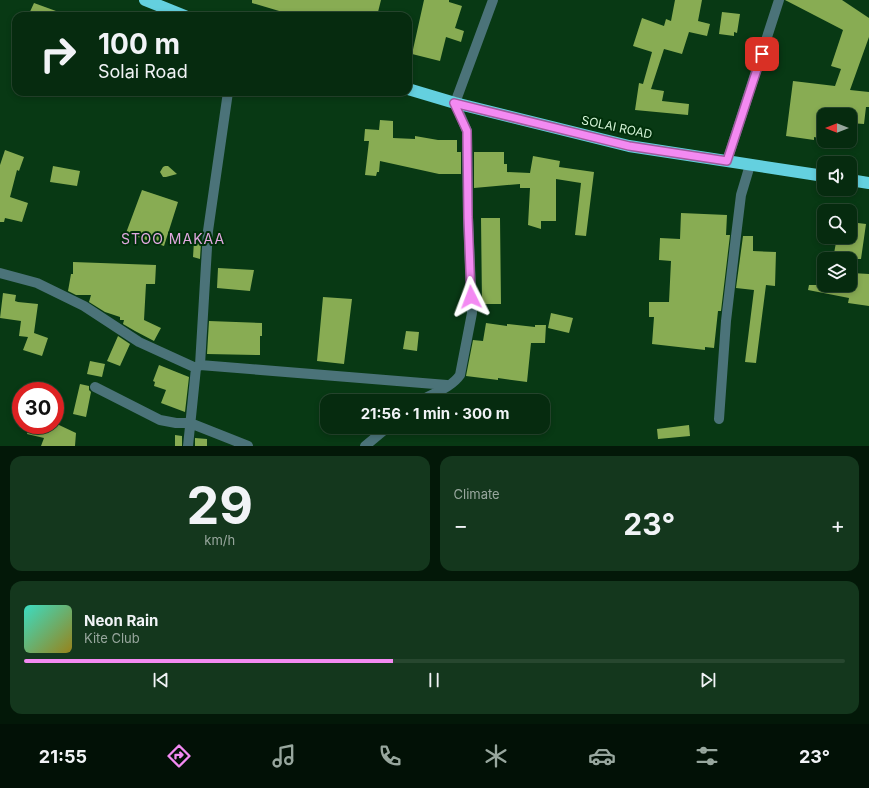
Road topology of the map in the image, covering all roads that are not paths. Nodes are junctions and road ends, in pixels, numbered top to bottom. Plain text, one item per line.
1 (145, 0) edge
2 (493, 0) edge
3 (779, 0) edge
4 (175, 12) edge
5 (412, 90) edge
6 (227, 96) edge
7 (454, 103) junction
8 (727, 161) junction
9 (750, 165) junction
10 (817, 175) edge
11 (857, 181) edge
12 (869, 184) edge
13 (0, 273) edge
14 (198, 367) junction
15 (448, 385) junction
16 (95, 387) dead end
17 (433, 394) edge
18 (719, 419) dead end
19 (190, 423) junction
20 (380, 434) edge
21 (188, 446) edge
22 (248, 446) edge
23 (366, 446) edge

1 - 4 highway
2 - 7 street
3 - 8 street
5 - 7 highway, SOLAI ROAD
6 - 14 street
7 - 8 highway, SOLAI ROAD
7 - 15 street
8 - 9 highway, SOLAI ROAD
9 - 10 highway, SOLAI ROAD
9 - 18 street
11 - 12 highway
13 - 14 street
14 - 15 street
14 - 19 street
15 - 17 street
16 - 19 street
19 - 21 street
19 - 22 street
20 - 23 street

